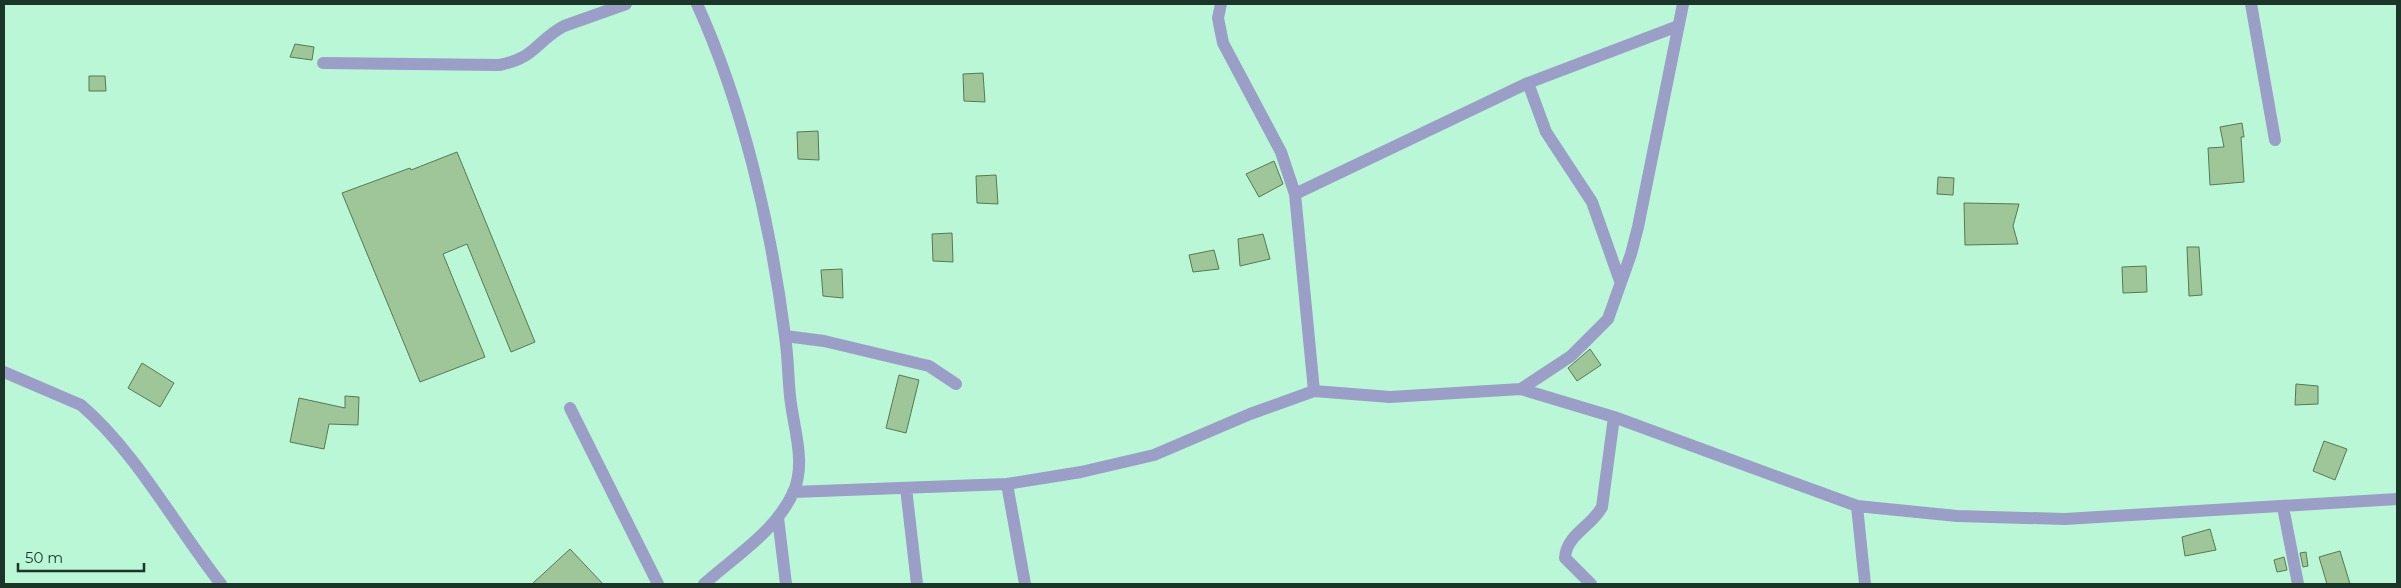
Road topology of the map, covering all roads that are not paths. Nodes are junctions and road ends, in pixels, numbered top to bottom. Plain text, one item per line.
1 (626, 4) edge
2 (697, 4) edge
3 (1221, 4) edge
4 (1683, 4) edge
5 (2251, 4) edge
6 (1678, 26) junction
7 (323, 63) dead end
8 (1528, 83) junction
9 (2275, 140) dead end
10 (1295, 194) junction
11 (1620, 281) junction
12 (785, 336) junction
13 (4, 372) edge
14 (956, 384) dead end
15 (1521, 389) junction
16 (1314, 391) junction
17 (570, 408) dead end
18 (1614, 416) junction
19 (1007, 484) junction
20 (906, 488) junction
21 (794, 492) junction
22 (2397, 499) edge
23 (1857, 506) junction
24 (2283, 507) junction
25 (778, 518) junction
26 (221, 584) edge
27 (658, 584) edge
28 (704, 584) edge
29 (786, 584) edge
30 (917, 584) edge
31 (1025, 584) edge
32 (1591, 584) edge
33 (1865, 584) edge
34 (2298, 584) edge

1 - 7 street
2 - 12 street
3 - 10 street
4 - 6 street
5 - 9 street
6 - 8 street
6 - 11 street
8 - 10 street
8 - 11 street
10 - 16 street
11 - 15 street
12 - 14 street
12 - 21 street
13 - 26 street
15 - 16 street
15 - 18 street
16 - 19 street
17 - 27 street
18 - 23 street
18 - 32 street
19 - 20 street
19 - 31 street
20 - 21 street
20 - 30 street
21 - 25 street
22 - 24 street
23 - 24 street
23 - 33 street
24 - 34 street
25 - 28 street
25 - 29 street

